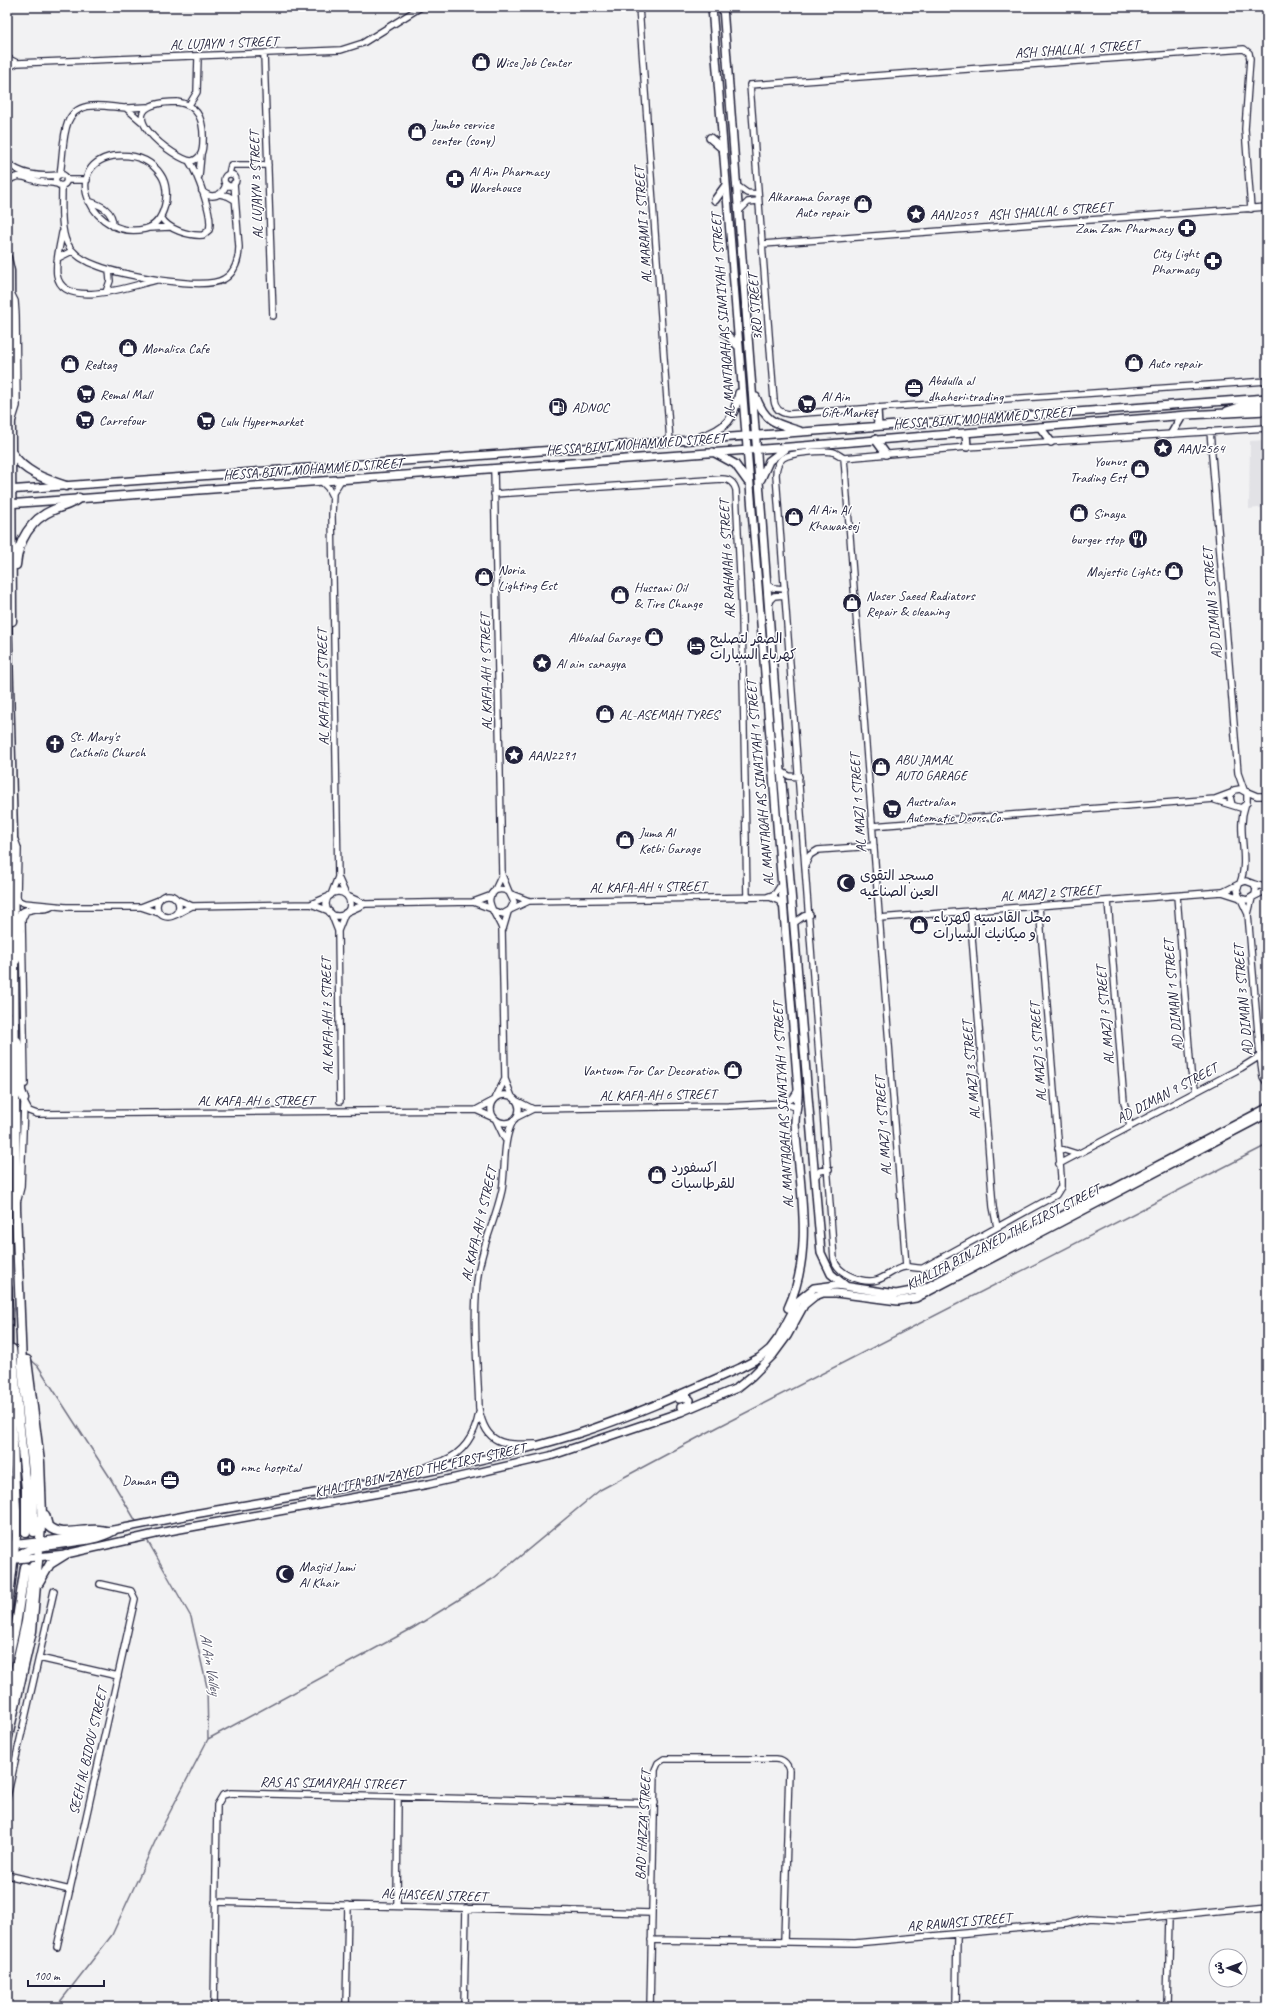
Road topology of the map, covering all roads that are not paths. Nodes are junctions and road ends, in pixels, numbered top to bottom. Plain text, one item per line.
1 (421, 7) edge
2 (639, 7) edge
3 (712, 7) edge
4 (723, 7) edge
5 (264, 54) junction
6 (198, 56) junction
7 (7, 58) edge
8 (17, 63) junction
9 (7, 68) edge
10 (750, 85) joint
11 (189, 105) junction
12 (147, 107) junction
13 (126, 108) junction
14 (142, 122) junction
15 (710, 138) dead end
16 (723, 149) junction
17 (201, 154) junction
18 (7, 162) edge
19 (189, 162) junction
20 (268, 165) junction
21 (229, 174) junction
22 (59, 175) junction
23 (34, 177) junction
24 (198, 177) junction
25 (67, 180) junction
26 (87, 180) junction
27 (7, 182) edge
28 (234, 183) junction
29 (226, 184) junction
30 (60, 185) junction
31 (726, 185) junction
32 (736, 185) junction
33 (202, 191) junction
34 (758, 194) junction
35 (217, 195) junction
36 (235, 200) junction
37 (715, 200) dead end
38 (88, 201) junction
39 (758, 201) junction
40 (206, 206) junction
41 (1267, 208) edge
42 (1251, 209) junction
43 (739, 211) junction
44 (161, 217) junction
45 (114, 226) junction
46 (170, 227) junction
47 (148, 228) junction
48 (63, 229) junction
49 (763, 244) junction
50 (72, 251) junction
51 (7, 258) edge
52 (58, 258) junction
53 (109, 270) junction
54 (135, 275) junction
55 (159, 280) junction
56 (135, 285) junction
57 (106, 292) junction
58 (273, 316) dead end
59 (725, 333) dead end
60 (738, 346) junction
61 (1267, 381) edge
62 (741, 382) junction
63 (752, 389) junction
64 (1267, 398) edge
65 (1267, 405) edge
66 (877, 408) junction
67 (1265, 412) edge
68 (1224, 414) junction
69 (1182, 416) junction
70 (878, 426) junction
71 (1040, 427) junction
72 (1267, 428) edge
73 (1210, 431) junction
74 (804, 432) junction
75 (966, 433) junction
76 (1172, 433) junction
77 (756, 436) junction
78 (745, 437) junction
79 (875, 439) junction
80 (692, 440) junction
81 (670, 442) junction
82 (1051, 442) junction
83 (790, 447) junction
84 (966, 447) junction
85 (746, 449) junction
86 (757, 449) junction
87 (711, 452) junction
88 (11, 453) junction
89 (886, 454) junction
90 (844, 458) junction
91 (494, 468) junction
92 (340, 480) junction
93 (321, 481) junction
94 (749, 485) junction
95 (760, 485) junction
96 (66, 486) junction
97 (9, 490) edge
98 (494, 494) junction
99 (332, 496) junction
100 (79, 498) junction
101 (9, 504) edge
102 (12, 585) junction
103 (767, 585) junction
104 (785, 592) junction
105 (768, 602) junction
106 (7, 613) edge
107 (762, 649) junction
108 (772, 658) junction
109 (12, 767) junction
110 (781, 771) junction
111 (1238, 773) junction
112 (792, 777) junction
113 (799, 777) junction
114 (782, 784) junction
115 (1245, 791) junction
116 (1232, 792) junction
117 (1264, 797) edge
118 (1215, 800) junction
119 (1233, 805) junction
120 (1246, 805) junction
121 (1241, 822) junction
122 (872, 826) junction
123 (13, 833) junction
124 (804, 846) junction
125 (874, 846) junction
126 (818, 850) junction
127 (806, 863) junction
128 (1245, 866) junction
129 (502, 875) junction
130 (338, 876) junction
131 (1253, 883) junction
132 (781, 884) junction
133 (1240, 884) junction
134 (1267, 889) edge
135 (1222, 892) junction
136 (510, 893) junction
137 (493, 894) junction
138 (330, 895) junction
139 (346, 895) junction
140 (1177, 896) junction
141 (767, 897) junction
142 (1240, 897) junction
143 (175, 898) junction
144 (747, 898) junction
145 (1252, 898) junction
146 (159, 900) junction
147 (529, 901) junction
148 (1108, 901) junction
149 (473, 902) junction
150 (311, 904) junction
151 (364, 904) junction
152 (51, 906) junction
153 (192, 906) junction
154 (783, 906) junction
155 (1039, 906) junction
156 (141, 907) junction
157 (35, 909) junction
158 (493, 910) junction
159 (509, 911) junction
160 (793, 911) junction
161 (970, 911) junction
162 (330, 912) junction
163 (346, 913) junction
164 (159, 914) junction
165 (175, 914) junction
166 (1248, 914) junction
167 (807, 915) junction
168 (879, 918) junction
169 (794, 923) junction
170 (502, 929) junction
171 (338, 931) junction
172 (14, 975) junction
173 (14, 1028) junction
174 (793, 1030) junction
175 (803, 1032) junction
176 (1259, 1044) junction
177 (1267, 1052) edge
178 (1267, 1055) edge
179 (1260, 1056) junction
180 (1267, 1062) edge
181 (1262, 1072) junction
182 (505, 1079) junction
183 (1267, 1082) edge
184 (798, 1090) junction
185 (1196, 1091) junction
186 (514, 1098) junction
187 (24, 1100) junction
188 (494, 1100) junction
189 (340, 1101) dead end
190 (784, 1103) junction
191 (797, 1108) junction
192 (1267, 1108) edge
193 (533, 1109) junction
194 (476, 1110) junction
195 (37, 1114) junction
196 (1267, 1114) edge
197 (495, 1119) junction
198 (515, 1119) junction
199 (24, 1126) junction
200 (1130, 1126) junction
201 (506, 1139) junction
202 (1058, 1148) junction
203 (1077, 1154) junction
204 (814, 1162) junction
205 (1059, 1164) junction
206 (826, 1170) junction
207 (815, 1177) junction
208 (16, 1209) junction
209 (997, 1227) junction
210 (906, 1266) junction
211 (848, 1287) junction
212 (7, 1288) edge
213 (8, 1308) edge
214 (779, 1337) junction
215 (30, 1408) junction
216 (479, 1409) junction
217 (13, 1410) junction
218 (635, 1413) junction
219 (651, 1423) junction
220 (539, 1444) junction
221 (14, 1455) junction
222 (40, 1462) junction
223 (414, 1474) junction
224 (112, 1531) junction
225 (7, 1533) edge
226 (39, 1549) junction
227 (10, 1552) edge
228 (66, 1554) junction
229 (9, 1576) edge
230 (100, 1584) dead end
231 (37, 1589) junction
232 (54, 1591) dead end
233 (8, 1604) edge
234 (7, 1615) edge
235 (39, 1658) junction
236 (7, 1664) edge
237 (118, 1676) junction
238 (7, 1706) edge
239 (7, 1741) edge
240 (7, 1797) edge
241 (398, 1797) junction
242 (655, 1803) junction
243 (7, 1875) edge
244 (70, 1890) junction
245 (215, 1902) junction
246 (348, 1906) junction
247 (397, 1906) junction
248 (1267, 1906) edge
249 (466, 1908) junction
250 (652, 1913) junction
251 (1168, 1915) junction
252 (957, 1935) junction
253 (651, 1940) junction
254 (784, 1942) junction
255 (57, 1947) dead end
256 (214, 2007) edge
257 (346, 2007) edge
258 (464, 2007) edge
259 (650, 2007) edge
260 (956, 2007) edge
261 (1167, 2007) edge

1 - 5 street, AL LUJAYN 1 STREET
2 - 81 street, AL MARAMI 7 STREET
3 - 16 main road, AL MANTAQAH AS SINA'IYAH 1 STREET
4 - 32 main road, AL MANTAQAH AS SINA'IYAH 1 STREET
5 - 6 street, AL LUJAYN 1 STREET
5 - 20 street, AL LUJAYN 3 STREET
6 - 8 street, AL LUJAYN 1 STREET
6 - 11 street
7 - 8 street, AL LUJAYN 1 STREET
8 - 9 street, AL LUJAYN 1 STREET
10 - 34 street, 3RD STREET
10 - 42 street, ASH SHALLAL 1 STREET
11 - 12 street
11 - 17 street
12 - 13 street
12 - 14 street
13 - 14 street
13 - 22 street
14 - 19 street
15 - 16 main road
16 - 31 main road, AL MANTAQAH AS SINA'IYAH 1 STREET
17 - 19 street
17 - 24 street
18 - 23 street
19 - 24 street
20 - 21 street
20 - 58 street, AL LUJAYN 3 STREET
21 - 28 street
21 - 29 street
22 - 23 street
22 - 25 street
22 - 30 street
23 - 27 street
23 - 30 street
24 - 33 street
25 - 26 street
25 - 30 street
26 - 38 street
26 - 44 street
28 - 29 street
28 - 36 street
29 - 35 street
30 - 48 street
31 - 37 main road
31 - 60 main road, AL MANTAQAH AS SINA'IYAH 1 STREET
32 - 34 street
32 - 43 main road, AL MANTAQAH AS SINA'IYAH 1 STREET
33 - 35 street
33 - 40 street
34 - 39 street, 3RD STREET
35 - 36 street
35 - 40 street
36 - 55 street
38 - 45 street
38 - 45 street
39 - 43 street
39 - 49 street, 3RD STREET
40 - 46 street
41 - 42 street, ASH SHALLAL 6 STREET
42 - 49 street, ASH SHALLAL 6 STREET
43 - 63 main road, AL MANTAQAH AS SINA'IYAH 1 STREET
44 - 46 street
44 - 47 street
45 - 47 street
46 - 47 street
48 - 50 street
48 - 52 street
49 - 66 street, 3RD STREET
50 - 52 street
50 - 53 street
51 - 88 main road
52 - 57 street
53 - 54 street
53 - 57 street
54 - 55 street
54 - 56 street
55 - 56 street
56 - 57 street
59 - 60 main road
60 - 62 main road, AL MANTAQAH AS SINA'IYAH 1 STREET
61 - 66 street
62 - 78 main road, AL MANTAQAH AS SINA'IYAH 1 STREET
62 - 80 main road
63 - 74 main road
63 - 77 main road, AL MANTAQAH AS SINA'IYAH 1 STREET
64 - 70 main road, HESSA BINT MOHAMMED STREET
65 - 68 main road
66 - 70 main road
67 - 68 main road, HESSA BINT MOHAMMED STREET
68 - 69 main road, HESSA BINT MOHAMMED STREET
69 - 71 main road, HESSA BINT MOHAMMED STREET
69 - 76 main road
70 - 74 main road, HESSA BINT MOHAMMED STREET
71 - 75 main road, HESSA BINT MOHAMMED STREET
71 - 82 main road
72 - 73 street
73 - 76 street
73 - 111 street, AD DIMAN 3 STREET
74 - 77 main road, HESSA BINT MOHAMMED STREET
75 - 79 main road, HESSA BINT MOHAMMED STREET
75 - 84 main road
76 - 82 street
77 - 78 main road, HESSA BINT MOHAMMED STREET
77 - 86 main road, AL MANTAQAH AS SINA'IYAH 1 STREET
78 - 80 main road, HESSA BINT MOHAMMED STREET
78 - 85 main road, AL MANTAQAH AS SINA'IYAH 1 STREET
79 - 83 main road, HESSA BINT MOHAMMED STREET
79 - 89 main road
80 - 81 main road, HESSA BINT MOHAMMED STREET
81 - 96 main road, HESSA BINT MOHAMMED STREET
82 - 84 street
83 - 86 main road, HESSA BINT MOHAMMED STREET
83 - 95 main road
84 - 89 street
85 - 86 main road, HESSA BINT MOHAMMED STREET
85 - 87 main road, HESSA BINT MOHAMMED STREET
85 - 94 main road, AL MANTAQAH AS SINA'IYAH 1 STREET
86 - 95 main road, AL MANTAQAH AS SINA'IYAH 1 STREET
87 - 91 main road, HESSA BINT MOHAMMED STREET
87 - 94 main road
88 - 96 main road
88 - 97 main road
89 - 90 street
90 - 104 street
90 - 122 street, AL MAZJ 1 STREET
91 - 92 main road, HESSA BINT MOHAMMED STREET
91 - 98 street, AL KAFA-AH 9 STREET
92 - 93 main road, HESSA BINT MOHAMMED STREET
92 - 99 street, AL KAFA-AH 7 STREET
93 - 99 street
93 - 100 main road, HESSA BINT MOHAMMED STREET
94 - 107 main road, AL MANTAQAH AS SINA'IYAH 1 STREET
95 - 103 main road, AL MANTAQAH AS SINA'IYAH 1 STREET
96 - 97 main road, HESSA BINT MOHAMMED STREET
97 - 101 main road
98 - 129 street, AL KAFA-AH 9 STREET
98 - 144 street, AR RAHMAH 6 STREET
99 - 130 street, AL KAFA-AH 7 STREET
100 - 101 main road, HESSA BINT MOHAMMED STREET
100 - 102 main road
101 - 102 main road
102 - 109 main road
103 - 104 street
103 - 105 main road, AL MANTAQAH AS SINA'IYAH 1 STREET
104 - 105 street
104 - 113 street
105 - 108 main road, AL MANTAQAH AS SINA'IYAH 1 STREET
106 - 109 main road
107 - 108 main road
107 - 132 main road, AL MANTAQAH AS SINA'IYAH 1 STREET
108 - 110 main road, AL MANTAQAH AS SINA'IYAH 1 STREET
109 - 123 main road
110 - 112 street
110 - 114 main road, AL MANTAQAH AS SINA'IYAH 1 STREET
111 - 115 street, AD DIMAN 3 STREET
111 - 116 street, AD DIMAN 3 STREET
112 - 113 street
112 - 114 street
113 - 124 street
114 - 160 main road, AL MANTAQAH AS SINA'IYAH 1 STREET
115 - 116 street
115 - 117 street
115 - 120 street
116 - 118 street
116 - 119 street
117 - 120 street
118 - 119 street
118 - 122 street
119 - 120 street
119 - 121 street
120 - 121 street
121 - 128 street
122 - 125 street, AL MAZJ 1 STREET
123 - 152 street
123 - 172 main road
124 - 126 street
124 - 127 street
125 - 126 street
125 - 168 street, AL MAZJ 1 STREET
126 - 127 street
127 - 167 street
128 - 131 street
128 - 133 street
129 - 136 street, AL KAFA-AH 9 STREET
129 - 137 street, AL KAFA-AH 9 STREET
130 - 138 street, AL KAFA-AH 7 STREET
130 - 139 street, AL KAFA-AH 7 STREET
131 - 133 street
131 - 134 street
131 - 145 street
132 - 141 street
132 - 154 main road, AL MANTAQAH AS SINA'IYAH 1 STREET
133 - 135 street, AL MAZJ 2 STREET
133 - 142 street
134 - 145 street
135 - 140 street, AL MAZJ 2 STREET
135 - 142 street, AL MAZJ 2 STREET
136 - 137 street
136 - 147 street, AL KAFA-AH 4 STREET
136 - 159 street
137 - 149 street
137 - 158 street
138 - 139 street
138 - 150 street
138 - 162 street
139 - 151 street
139 - 163 street
140 - 148 street, AL MAZJ 2 STREET
140 - 185 street, AD DIMAN 1 STREET
141 - 144 street, AL KAFA-AH 4 STREET
141 - 154 street
142 - 145 street
142 - 166 street, AD DIMAN 3 STREET
143 - 146 street
143 - 153 street
143 - 165 street
144 - 147 street, AL KAFA-AH 4 STREET
145 - 166 street, AD DIMAN 3 STREET
146 - 156 street
146 - 164 street
147 - 159 street, AL KAFA-AH 4 STREET
148 - 155 street, AL MAZJ 2 STREET
148 - 200 street, AL MAZJ 7 STREET
149 - 151 street
149 - 158 street
150 - 153 street
150 - 162 street
151 - 163 street
152 - 156 street
152 - 157 street
153 - 165 street
154 - 174 main road, AL MANTAQAH AS SINA'IYAH 1 STREET
155 - 161 street, AL MAZJ 2 STREET
155 - 202 street, AL MAZJ 5 STREET
156 - 164 street
157 - 172 street
157 - 187 street
158 - 159 street
158 - 170 street
159 - 170 street
160 - 167 street
160 - 169 main road, AL MANTAQAH AS SINA'IYAH 1 STREET
161 - 168 street, AL MAZJ 2 STREET
161 - 209 street, AL MAZJ 3 STREET
162 - 163 street
162 - 171 street, AL KAFA-AH 7 STREET
163 - 171 street, AL KAFA-AH 7 STREET
164 - 165 street
166 - 176 street, AD DIMAN 3 STREET
167 - 169 street
167 - 206 street
168 - 210 street, AL MAZJ 1 STREET
169 - 175 main road, AL MANTAQAH AS SINA'IYAH 1 STREET
170 - 182 street
171 - 189 street, AL KAFA-AH 7 STREET
172 - 173 main road
173 - 187 main road
173 - 208 main road
174 - 175 main road
174 - 184 main road, AL MANTAQAH AS SINA'IYAH 1 STREET
175 - 204 main road, AL MANTAQAH AS SINA'IYAH 1 STREET
176 - 177 street
176 - 179 street, AD DIMAN 3 STREET
178 - 179 street, AD DIMAN 9 STREET
179 - 181 street, AD DIMAN 3 STREET
179 - 185 street, AD DIMAN 9 STREET
180 - 181 street
181 - 183 street, AD DIMAN 3 STREET
182 - 186 street
182 - 188 street
184 - 190 street
184 - 191 main road, AL MANTAQAH AS SINA'IYAH 1 STREET
185 - 200 street, AD DIMAN 9 STREET
186 - 188 street
186 - 193 street, AL KAFA-AH 6 STREET
186 - 198 street
187 - 195 street
187 - 199 street
188 - 194 street, AL KAFA-AH 6 STREET
188 - 197 street
190 - 191 street, AL KAFA-AH 6 STREET
190 - 193 street, AL KAFA-AH 6 STREET
191 - 214 main road, AL MANTAQAH AS SINA'IYAH 1 STREET
192 - 211 main road, KHALIFA BIN ZAYED THE FIRST STREET
193 - 198 street, AL KAFA-AH 6 STREET
194 - 195 street, AL KAFA-AH 6 STREET
194 - 197 street, AL KAFA-AH 6 STREET
195 - 199 street
196 - 219 main road, KHALIFA BIN ZAYED THE FIRST STREET
197 - 198 street
197 - 201 street, AL KAFA-AH 9 STREET
198 - 201 street, AL KAFA-AH 9 STREET
199 - 208 street
200 - 203 street, AD DIMAN 9 STREET
201 - 216 street, AL KAFA-AH 9 STREET
202 - 203 street
202 - 205 street, AL MAZJ 5 STREET
203 - 205 street, AD DIMAN 9 STREET
204 - 206 street
204 - 207 main road, AL MANTAQAH AS SINA'IYAH 1 STREET
205 - 209 street, AL MAZJ 5 STREET
206 - 207 street
206 - 210 street
207 - 211 main road, AL MANTAQAH AS SINA'IYAH 1 STREET
208 - 215 main road
209 - 210 street
211 - 214 main road, KHALIFA BIN ZAYED THE FIRST STREET
212 - 213 main road
213 - 217 main road
214 - 218 main road, KHALIFA BIN ZAYED THE FIRST STREET
215 - 217 main road
215 - 222 main road
216 - 220 street, AL KAFA-AH 9 STREET
216 - 223 street, AL KAFA-AH 9 STREET
217 - 221 main road
218 - 219 main road
218 - 220 main road, KHALIFA BIN ZAYED THE FIRST STREET
219 - 228 main road, KHALIFA BIN ZAYED THE FIRST STREET
220 - 223 main road, KHALIFA BIN ZAYED THE FIRST STREET
221 - 225 main road
221 - 227 main road
222 - 224 main road
222 - 226 main road
223 - 224 main road, KHALIFA BIN ZAYED THE FIRST STREET
224 - 226 main road
226 - 227 main road
226 - 227 main road, KHALIFA BIN ZAYED THE FIRST STREET
226 - 228 main road, KHALIFA BIN ZAYED THE FIRST STREET
226 - 231 main road
227 - 229 main road
228 - 231 main road
229 - 233 main road
230 - 237 street, SEEH AL BIDOU' STREET
231 - 239 main road
232 - 235 street
233 - 234 main road
235 - 237 street
235 - 240 street
236 - 238 main road
237 - 244 street, SEEH AL BIDOU' STREET
241 - 242 street, RAS AS SIMAYRAH STREET
241 - 245 street, RAS AS SIMAYRAH STREET
241 - 247 street
242 - 250 street, BAD' HAZZA' STREET
242 - 254 street, BAD' HAZZA' STREET
243 - 244 street
244 - 255 street, SEEH AL BIDOU' STREET
245 - 246 street, AL HASEEN STREET
245 - 256 street, RAS AS SIMAYRAH STREET
246 - 247 street, AL HASEEN STREET
246 - 257 street
247 - 249 street, AL HASEEN STREET
248 - 251 street, AR RAWASI STREET
249 - 250 street, AL HASEEN STREET
249 - 258 street
250 - 253 street, BAD' HAZZA' STREET
251 - 252 street, AR RAWASI STREET
251 - 261 street
252 - 254 street, AR RAWASI STREET
252 - 260 street
253 - 254 street, AR RAWASI STREET
253 - 259 street, BAD' HAZZA' STREET

